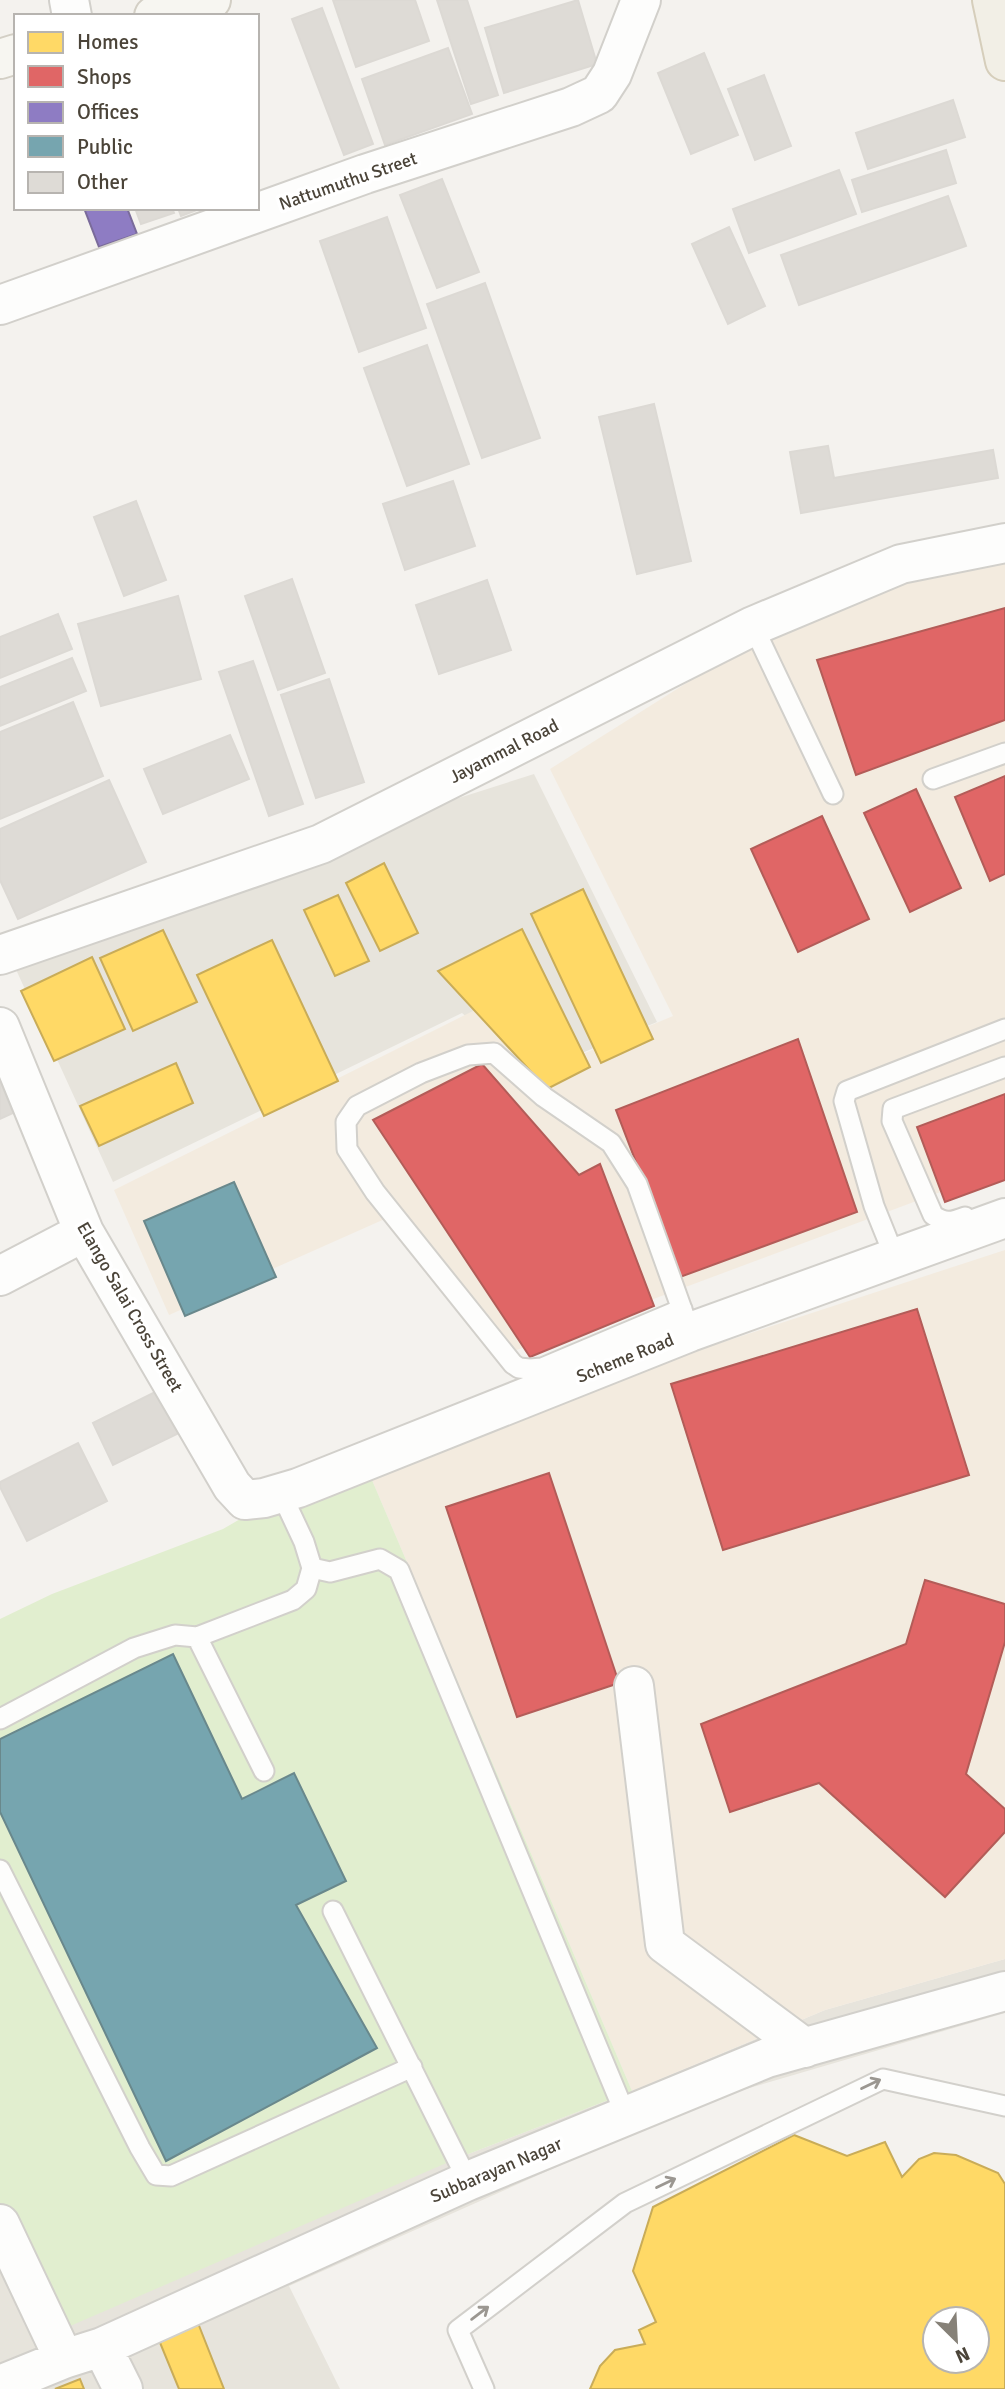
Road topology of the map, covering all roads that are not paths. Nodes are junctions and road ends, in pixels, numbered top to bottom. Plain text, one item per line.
1 (211, 0) edge
2 (642, 0) edge
3 (992, 0) edge
4 (161, 14) edge
5 (1005, 61) edge
6 (0, 304) edge
7 (1005, 543) edge
8 (753, 626) junction
9 (1005, 753) edge
10 (933, 779) dead end
11 (833, 794) dead end
12 (0, 955) edge
13 (0, 1027) edge
14 (1005, 1029) edge
15 (1005, 1067) edge
16 (1005, 1202) edge
17 (1005, 1218) edge
18 (84, 1232) junction
19 (895, 1258) junction
20 (0, 1276) edge
21 (686, 1321) junction
22 (263, 1496) junction
23 (312, 1568) junction
24 (197, 1637) junction
25 (634, 1686) dead end
26 (0, 1719) edge
27 (264, 1771) dead end
28 (0, 1870) edge
29 (333, 1911) dead end
30 (1005, 1991) edge
31 (805, 2048) junction
32 (412, 2067) junction
33 (1005, 2106) edge
34 (626, 2116) junction
35 (468, 2180) junction
36 (0, 2224) edge
37 (102, 2347) junction
38 (64, 2359) junction
39 (0, 2385) edge
40 (122, 2389) edge
41 (484, 2389) edge

1 - 4 main road
2 - 6 street, Nattumuthu Street
3 - 5 main road
7 - 8 street, Jayammal Road
8 - 11 lane
8 - 12 street, Jayammal Road
9 - 10 lane
13 - 18 street, Elango Salai Cross Street
14 - 19 lane
15 - 16 lane
17 - 19 street, Scheme Road
18 - 20 street
18 - 22 street, Elango Salai Cross Street
19 - 21 street, Scheme Road
21 - 21 lane
21 - 22 street, Scheme Road
22 - 23 lane
23 - 24 lane
23 - 34 lane
24 - 26 lane
24 - 27 lane
25 - 31 street
28 - 32 lane
29 - 32 lane
30 - 31 street, Subbarayan Nagar
31 - 34 street, Subbarayan Nagar
32 - 35 lane
41 -> 33 lane
34 - 35 street, Subbarayan Nagar
35 - 37 street, Subbarayan Nagar
36 - 38 street
37 - 38 street, Subbarayan Nagar
37 - 40 street
38 - 39 street, Subbarayan Nagar

